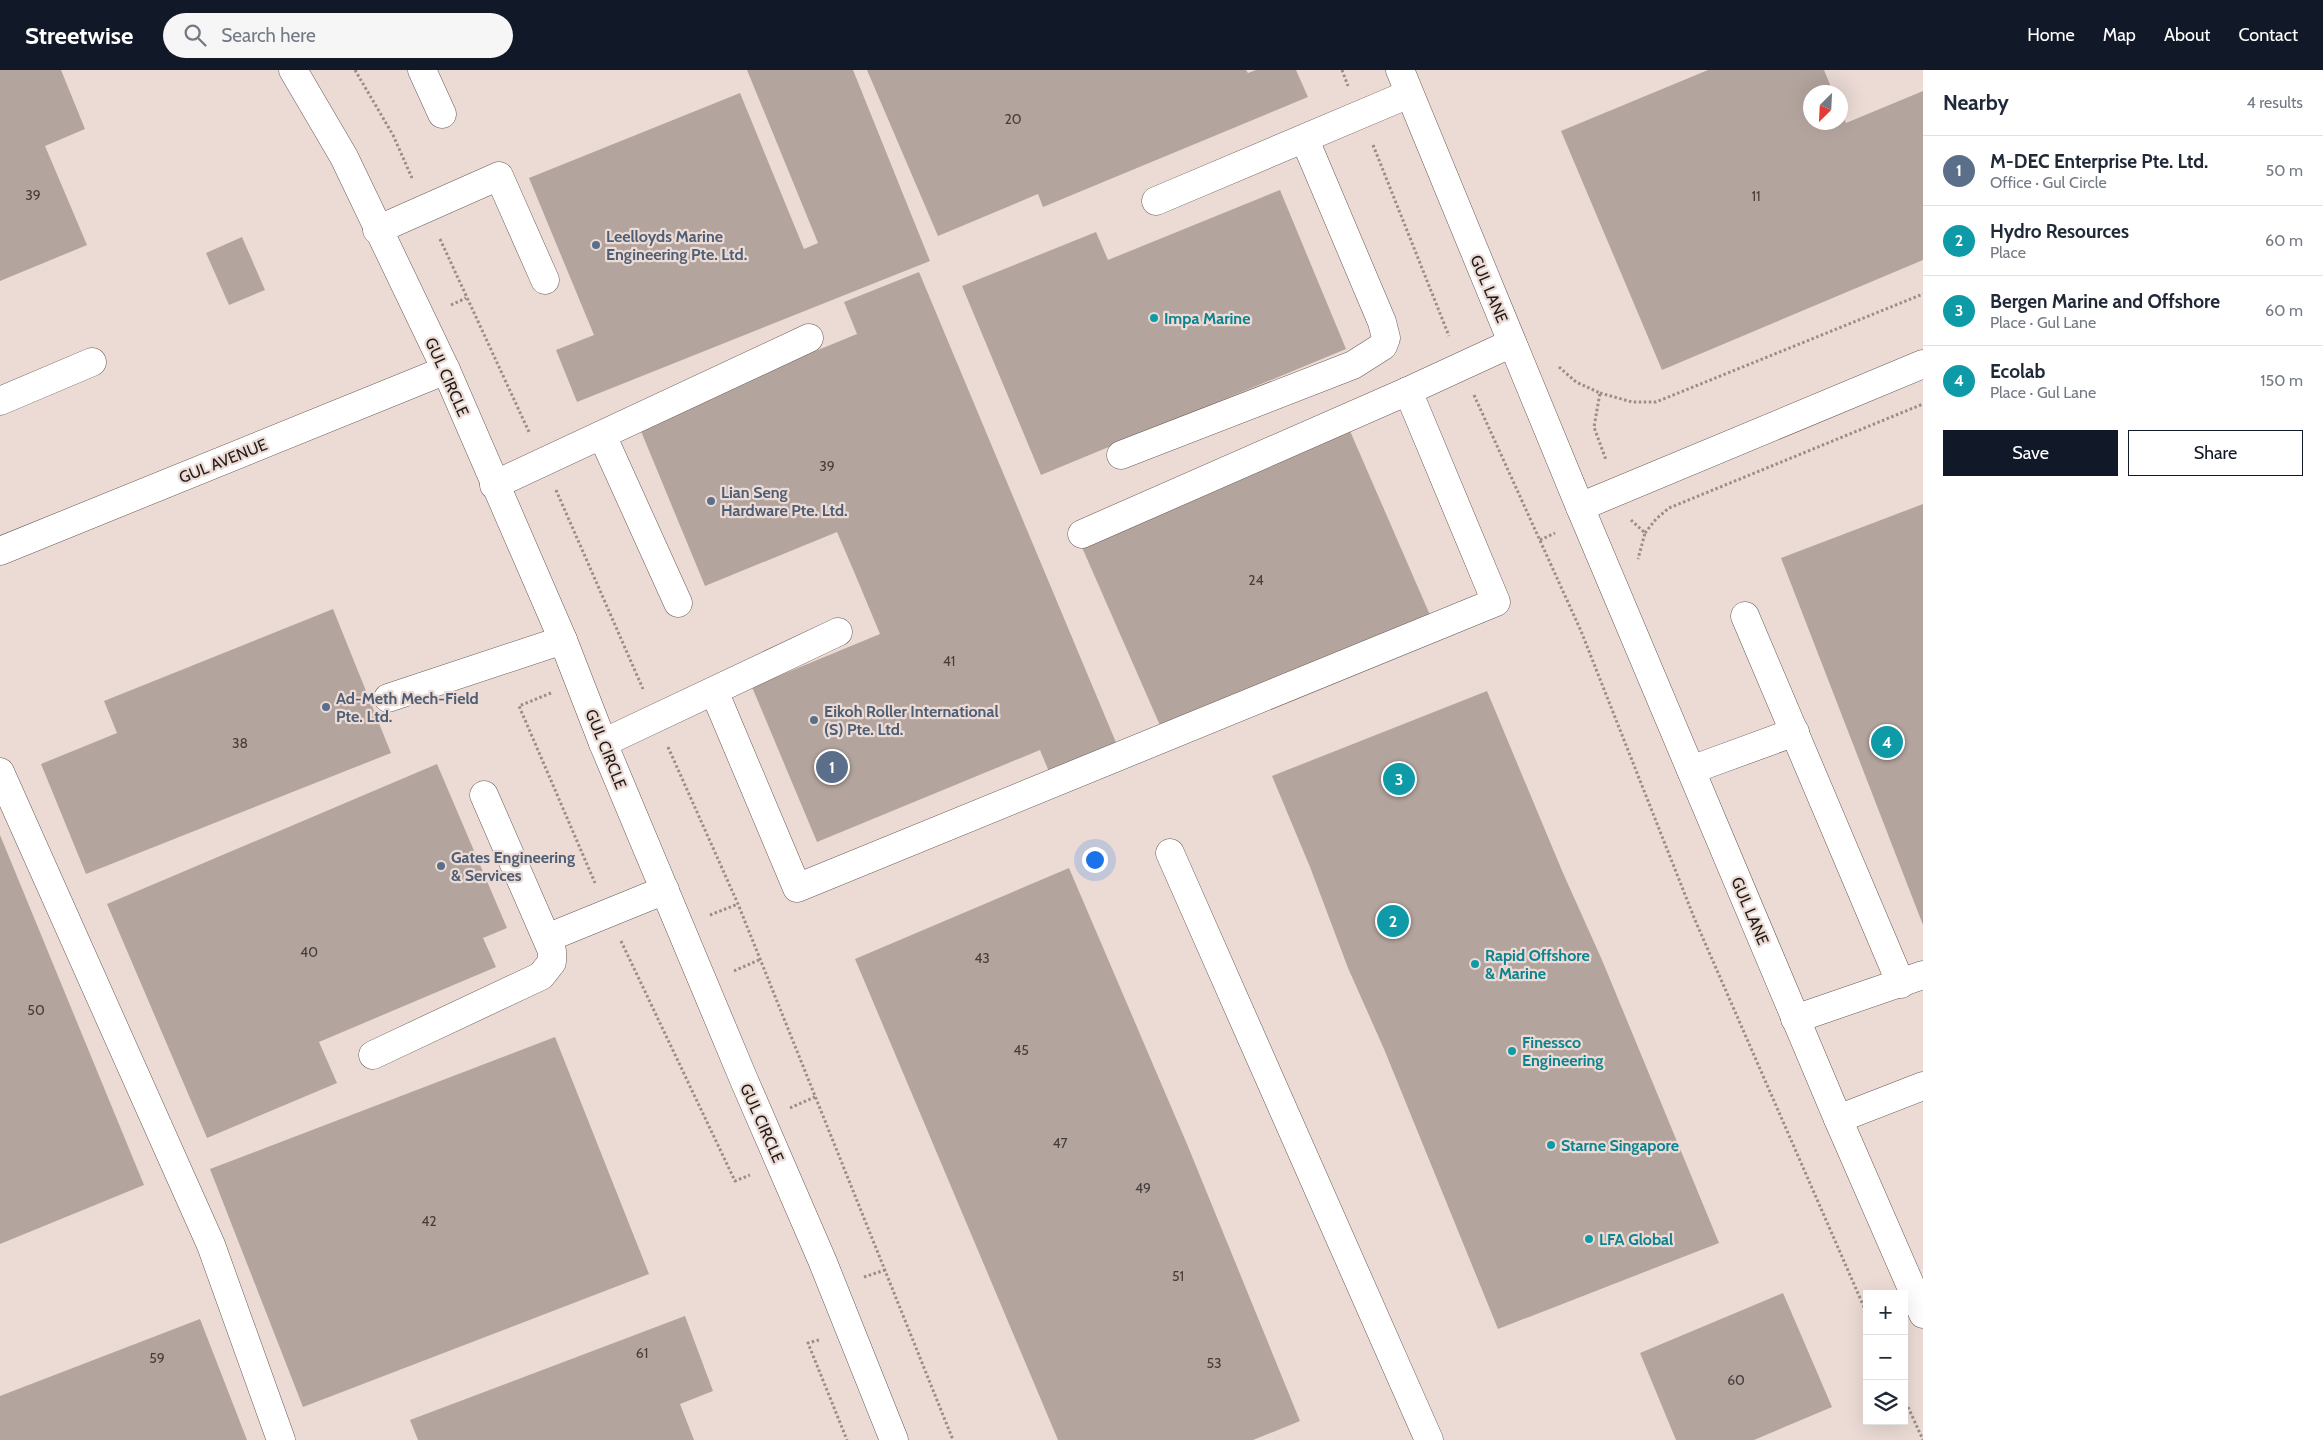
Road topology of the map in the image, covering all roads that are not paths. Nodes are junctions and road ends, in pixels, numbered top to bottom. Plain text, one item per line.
1 (293, 70) edge
2 (422, 70) edge
3 (1404, 82) edge
4 (442, 114) dead end
5 (1305, 140) junction
6 (1156, 201) dead end
7 (377, 230) junction
8 (545, 280) dead end
9 (809, 338) dead end
10 (1512, 343) junction
11 (92, 362) dead end
12 (1923, 364) edge
13 (446, 370) junction
14 (1408, 391) junction
15 (0, 401) edge
16 (602, 435) junction
17 (1121, 455) dead end
18 (494, 485) junction
19 (1580, 507) junction
20 (1082, 534) dead end
21 (0, 551) edge
22 (678, 603) dead end
23 (1745, 616) dead end
24 (838, 632) dead end
25 (562, 640) junction
26 (714, 691) junction
27 (388, 698) dead end
28 (1795, 732) junction
29 (603, 743) junction
30 (1691, 770) junction
31 (0, 772) edge
32 (484, 795) dead end
33 (1170, 852) dead end
34 (665, 890) junction
35 (547, 938) junction
36 (1912, 980) edge
37 (1795, 1018) junction
38 (372, 1055) dead end
39 (1923, 1086) edge
40 (1838, 1119) junction
41 (1923, 1314) edge
42 (281, 1440) edge
43 (894, 1440) edge
44 (1429, 1440) edge

1 - 7 street, GUL CIRCLE
2 - 4 street
3 - 5 street
3 - 10 street, GUL LANE
5 - 6 street
5 - 17 street
7 - 8 street
7 - 13 street, GUL CIRCLE
9 - 16 street
10 - 14 street
10 - 19 street, GUL LANE
11 - 15 street
12 - 19 street
13 - 18 street, GUL CIRCLE
13 - 21 street, GUL AVENUE
14 - 20 street
14 - 26 street
16 - 18 street
16 - 22 street
18 - 25 street, GUL CIRCLE
19 - 30 street, GUL LANE
23 - 28 street
24 - 26 street
25 - 27 street
25 - 29 street, GUL CIRCLE
26 - 29 street
28 - 30 street
28 - 36 street
29 - 34 street, GUL CIRCLE
30 - 37 street, GUL LANE
31 - 42 street
32 - 35 street
33 - 44 street
34 - 35 street
34 - 43 street, GUL CIRCLE
35 - 38 street
36 - 37 street
37 - 40 street, GUL LANE
39 - 40 street
40 - 41 street, GUL LANE

